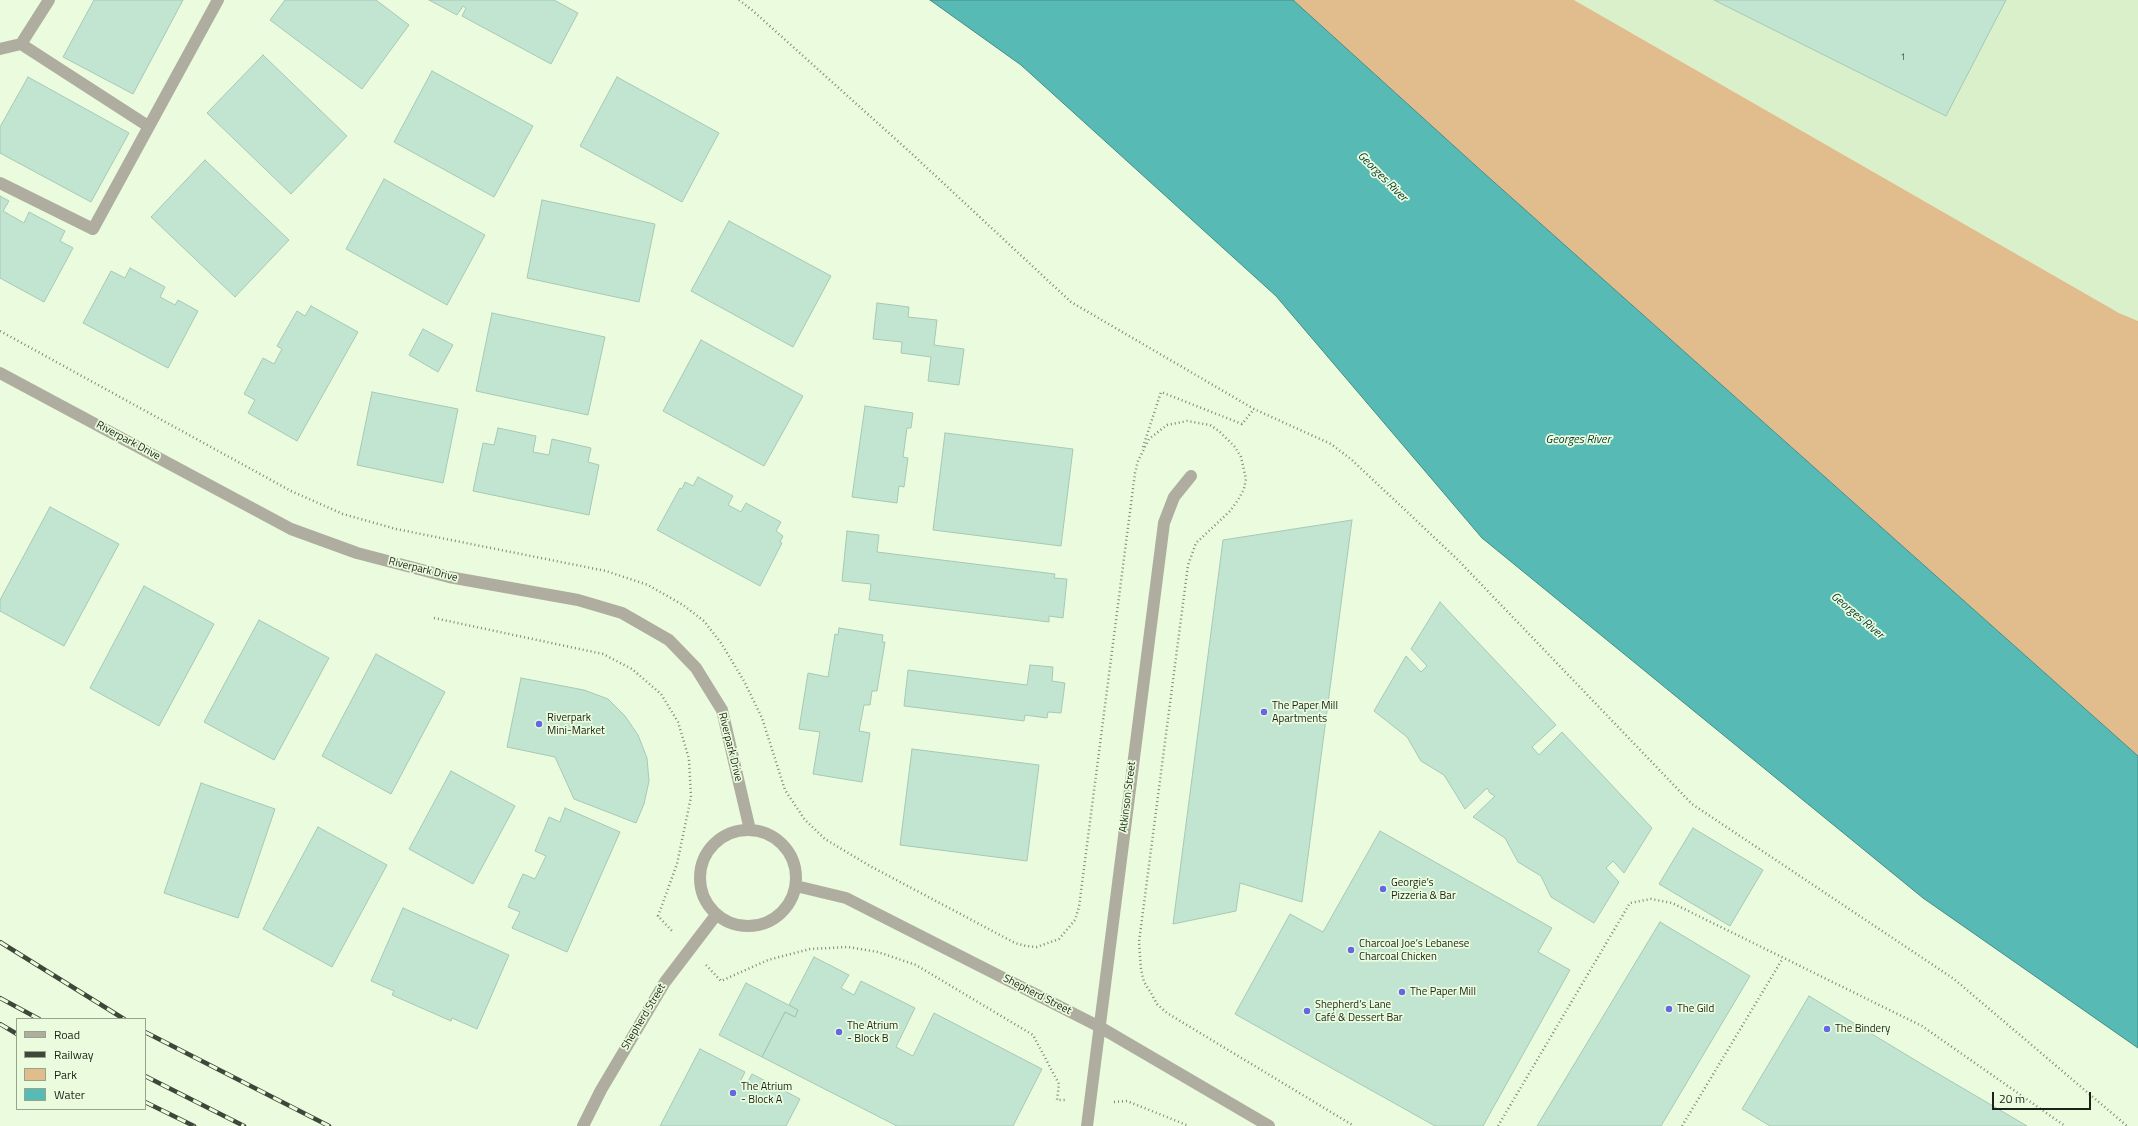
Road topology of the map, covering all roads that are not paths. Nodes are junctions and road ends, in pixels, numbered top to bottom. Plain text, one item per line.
1 (49, 0) edge
2 (218, 0) edge
3 (21, 44) junction
4 (0, 48) edge
5 (148, 126) junction
6 (0, 183) edge
7 (0, 373) edge
8 (1191, 476) dead end
9 (750, 830) junction
10 (796, 886) junction
11 (716, 915) junction
12 (1098, 1026) junction
13 (583, 1126) edge
14 (1087, 1126) edge
15 (1269, 1126) edge

1 - 3 street
2 - 5 street
3 - 4 street
3 - 5 street
5 - 6 street
7 - 9 street, Riverpark Drive
8 - 12 street, Atkinson Street
9 - 10 street
9 - 11 street
10 - 11 street
10 - 12 street, Shepherd Street
11 - 13 street, Shepherd Street
12 - 14 street, Atkinson Street
12 - 15 street, Shepherd Street

